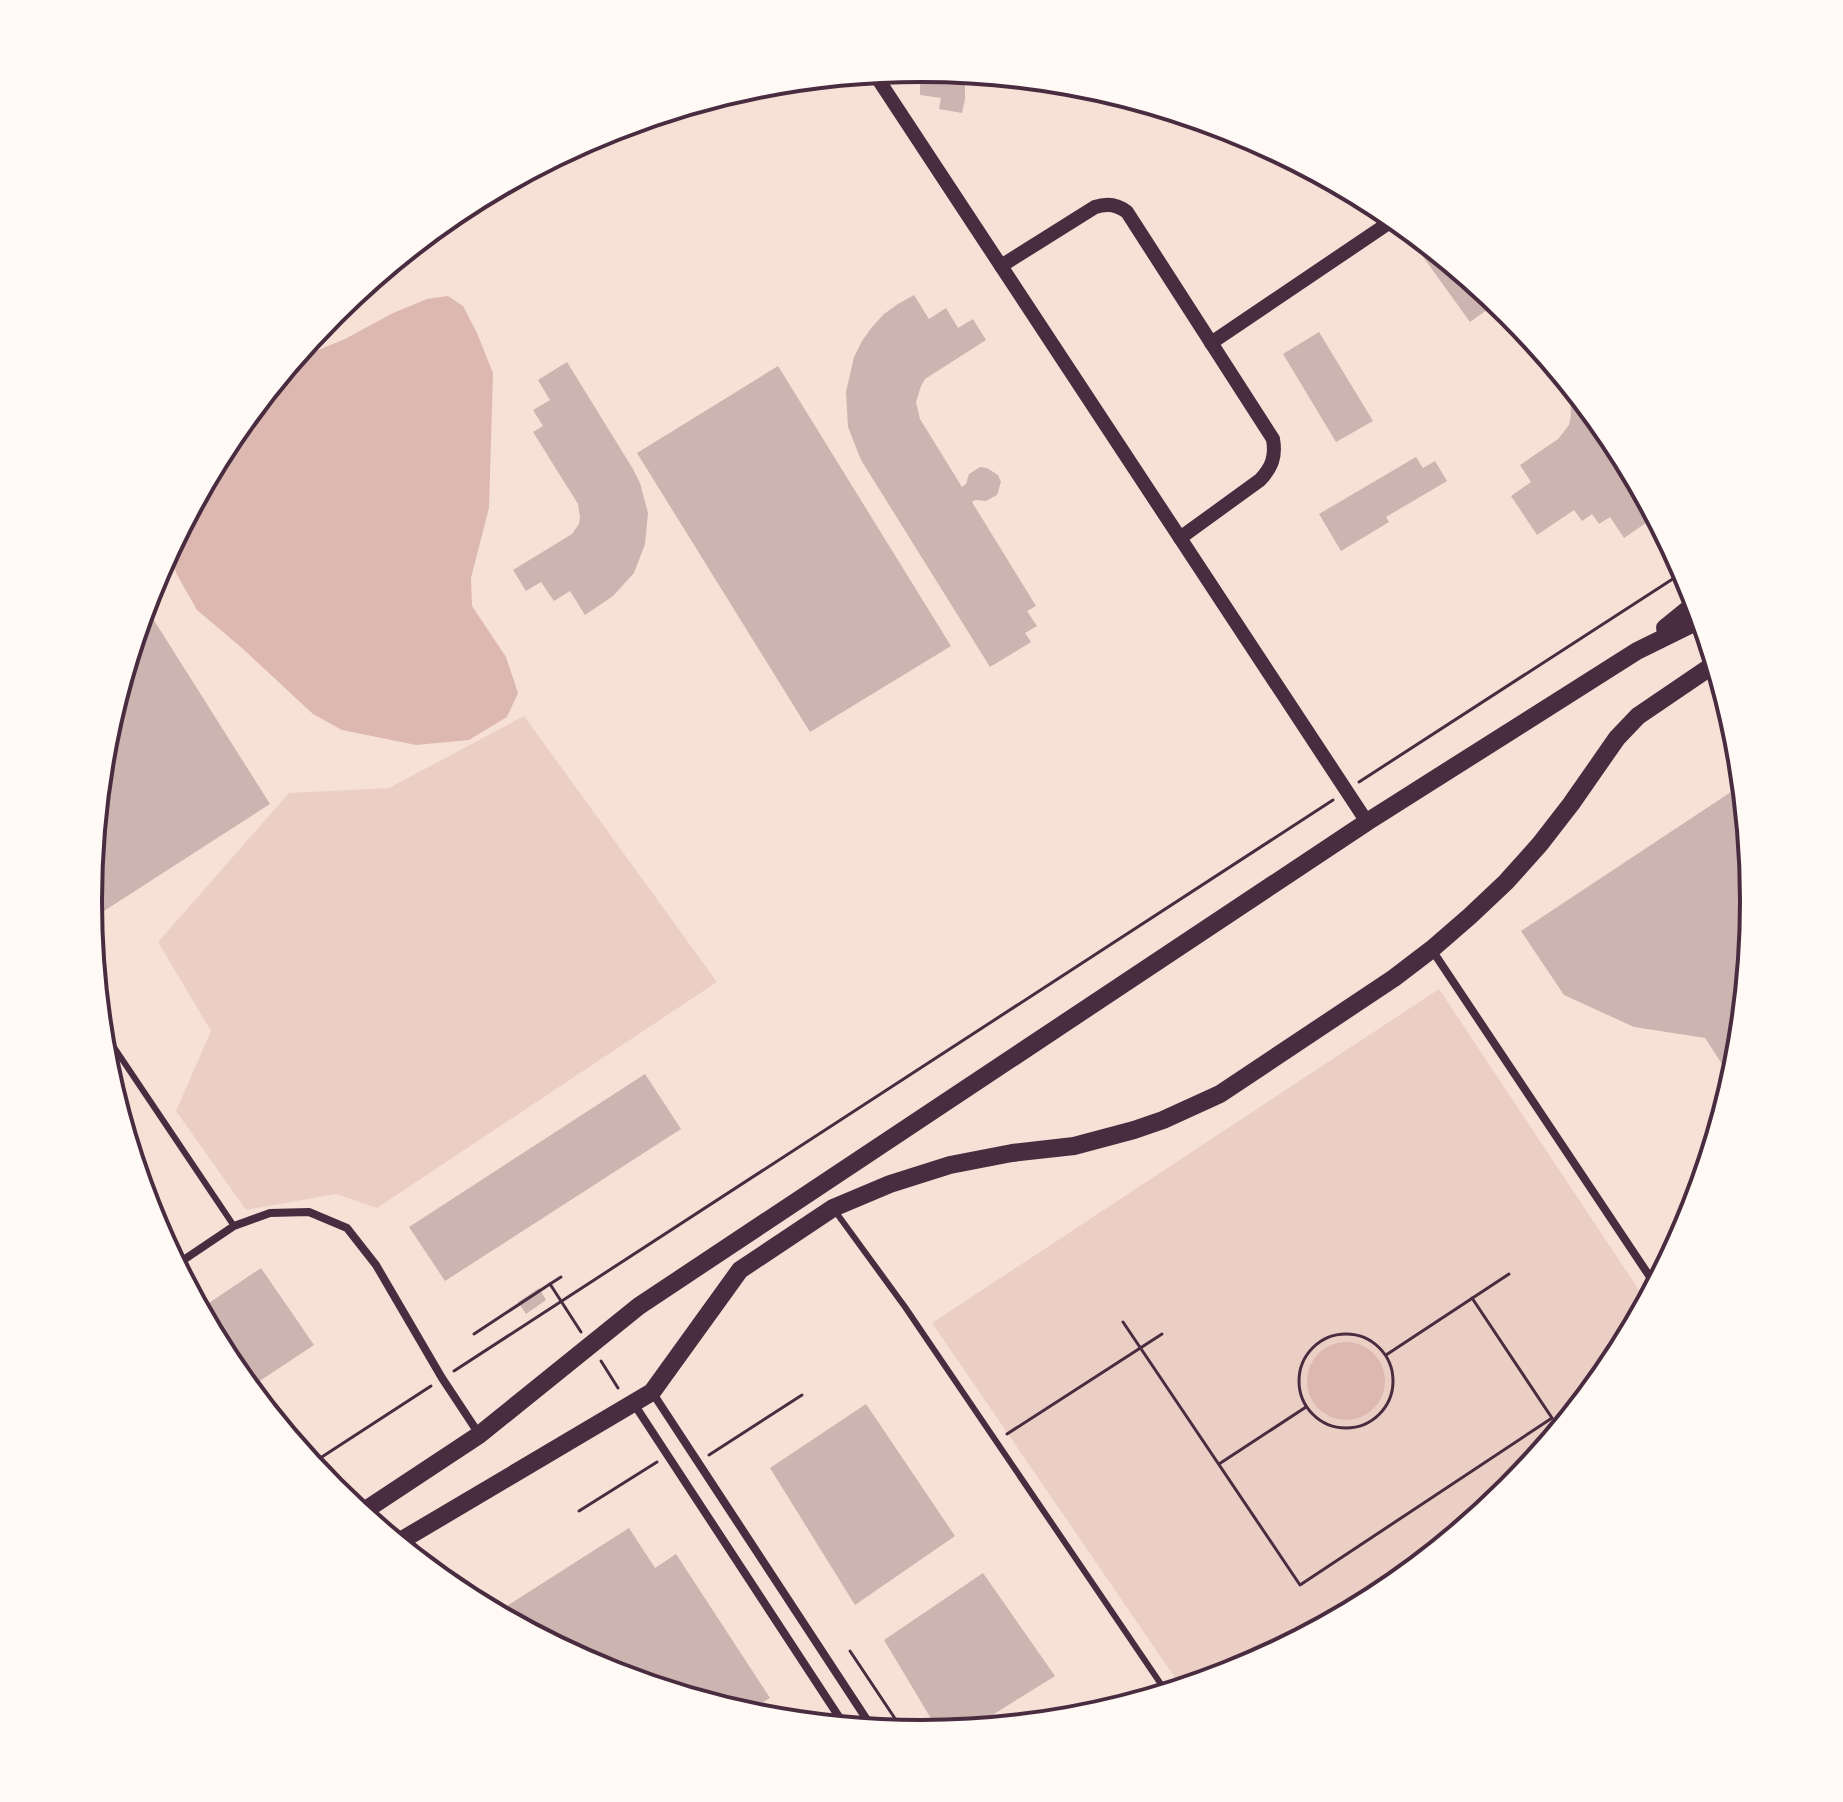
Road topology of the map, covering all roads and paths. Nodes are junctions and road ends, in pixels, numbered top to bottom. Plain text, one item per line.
1 (881, 84) edge
2 (1385, 226) edge
3 (1001, 266) junction
4 (1211, 343) junction
5 (1180, 538) junction
6 (1674, 578) edge
7 (1687, 611) edge
8 (1692, 624) edge
9 (1637, 651) junction
10 (1707, 669) edge
11 (1346, 791) junction
12 (1367, 822) junction
13 (1432, 949) junction
14 (117, 1051) edge
15 (833, 1208) junction
16 (234, 1226) junction
17 (185, 1259) edge
18 (1509, 1274) dead end
19 (1649, 1276) edge
20 (561, 1277) dead end
21 (550, 1284) dead end
22 (1472, 1298) junction
23 (1123, 1322) dead end
24 (1162, 1334) dead end
25 (1140, 1348) junction
26 (1386, 1355) junction
27 (442, 1378) junction
28 (652, 1392) junction
29 (802, 1395) dead end
30 (633, 1403) junction
31 (1306, 1407) junction
32 (479, 1435) junction
33 (996, 1441) junction
34 (321, 1457) edge
35 (664, 1458) dead end
36 (702, 1460) dead end
37 (1219, 1464) junction
38 (370, 1507) edge
39 (579, 1511) dead end
40 (406, 1537) edge
41 (850, 1651) dead end
42 (1161, 1684) edge
43 (838, 1715) edge
44 (865, 1718) edge
45 (895, 1719) edge

1 - 3 street
2 - 4 street
3 - 4 street
3 - 5 street
4 - 5 street
5 - 11 street
6 - 11 path
7 - 9 main road
8 - 9 main road
9 - 12 main road
10 - 13 main road
11 - 12 street
11 - 27 path
12 - 32 main road
13 - 15 main road
13 - 19 street
14 - 16 lane
15 - 28 main road
15 - 33 lane
16 - 17 street
16 - 27 street
18 - 22 path
20 - 21 path
22 - 26 path
22 - 37 path
23 - 25 path
24 - 25 path
25 - 33 path
25 - 37 path
26 - 31 path
26 - 31 path
27 - 32 street
27 - 34 path
28 - 30 main road
28 - 44 street
29 - 36 path
30 - 40 main road
30 - 43 street
31 - 37 path
32 - 38 main road
33 - 42 lane
35 - 39 path
41 - 45 path

